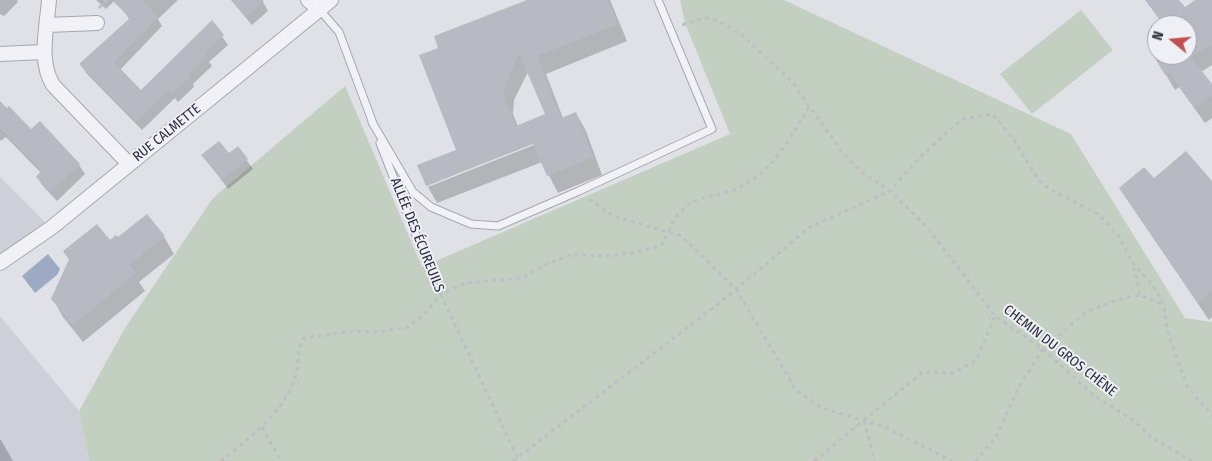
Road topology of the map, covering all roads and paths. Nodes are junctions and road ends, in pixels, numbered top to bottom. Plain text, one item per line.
1 (49, 0) edge
2 (331, 0) edge
3 (658, 0) edge
4 (311, 2) edge
5 (97, 23) dead end
6 (47, 25) junction
7 (670, 31) junction
8 (44, 52) junction
9 (0, 54) edge
10 (809, 106) junction
11 (372, 122) junction
12 (129, 164) junction
13 (578, 191) junction
14 (890, 191) junction
15 (669, 233) junction
16 (0, 263) edge
17 (1134, 265) junction
18 (430, 271) joint
19 (736, 289) junction
20 (440, 294) junction
21 (1140, 295) junction
22 (1164, 305) junction
23 (995, 316) junction
24 (1043, 349) junction
25 (1212, 416) edge
26 (864, 420) junction
27 (262, 427) junction
28 (518, 459) edge
29 (221, 461) edge
30 (281, 461) edge
31 (512, 461) edge
32 (814, 461) edge
33 (875, 461) edge
34 (952, 461) edge
35 (975, 461) edge
36 (1192, 461) edge

1 - 6 street
2 - 4 street, RUE CALMETTE
3 - 7 lane
4 - 11 lane, ALLÉE DES ÉCUREUILS
4 - 12 street, RUE CALMETTE
5 - 6 street
6 - 8 street
7 - 10 path, CHEMIN DU GROS CHÊNE
7 - 13 lane
8 - 9 street
8 - 12 street
10 - 14 path, CHEMIN DU GROS CHÊNE
10 - 15 path
11 - 13 lane
11 - 18 lane, ALLÉE DES ÉCUREUILS
12 - 16 street, RUE CALMETTE
13 - 15 path
14 - 17 path
14 - 19 path
14 - 23 path, CHEMIN DU GROS CHÊNE
15 - 19 path
15 - 20 path
17 - 21 path
17 - 22 path
18 - 20 path, ALLÉE DES ÉCUREUILS
19 - 26 path
19 - 28 path
20 - 27 path
20 - 28 path, ALLÉE DES ÉCUREUILS
21 - 22 path
21 - 24 path
22 - 25 path
23 - 24 path, CHEMIN DU GROS CHÊNE
23 - 26 path
24 - 35 path
24 - 36 path, CHEMIN DU GROS CHÊNE
26 - 32 path
26 - 33 path
26 - 34 path
27 - 29 path
27 - 30 path
28 - 31 path

